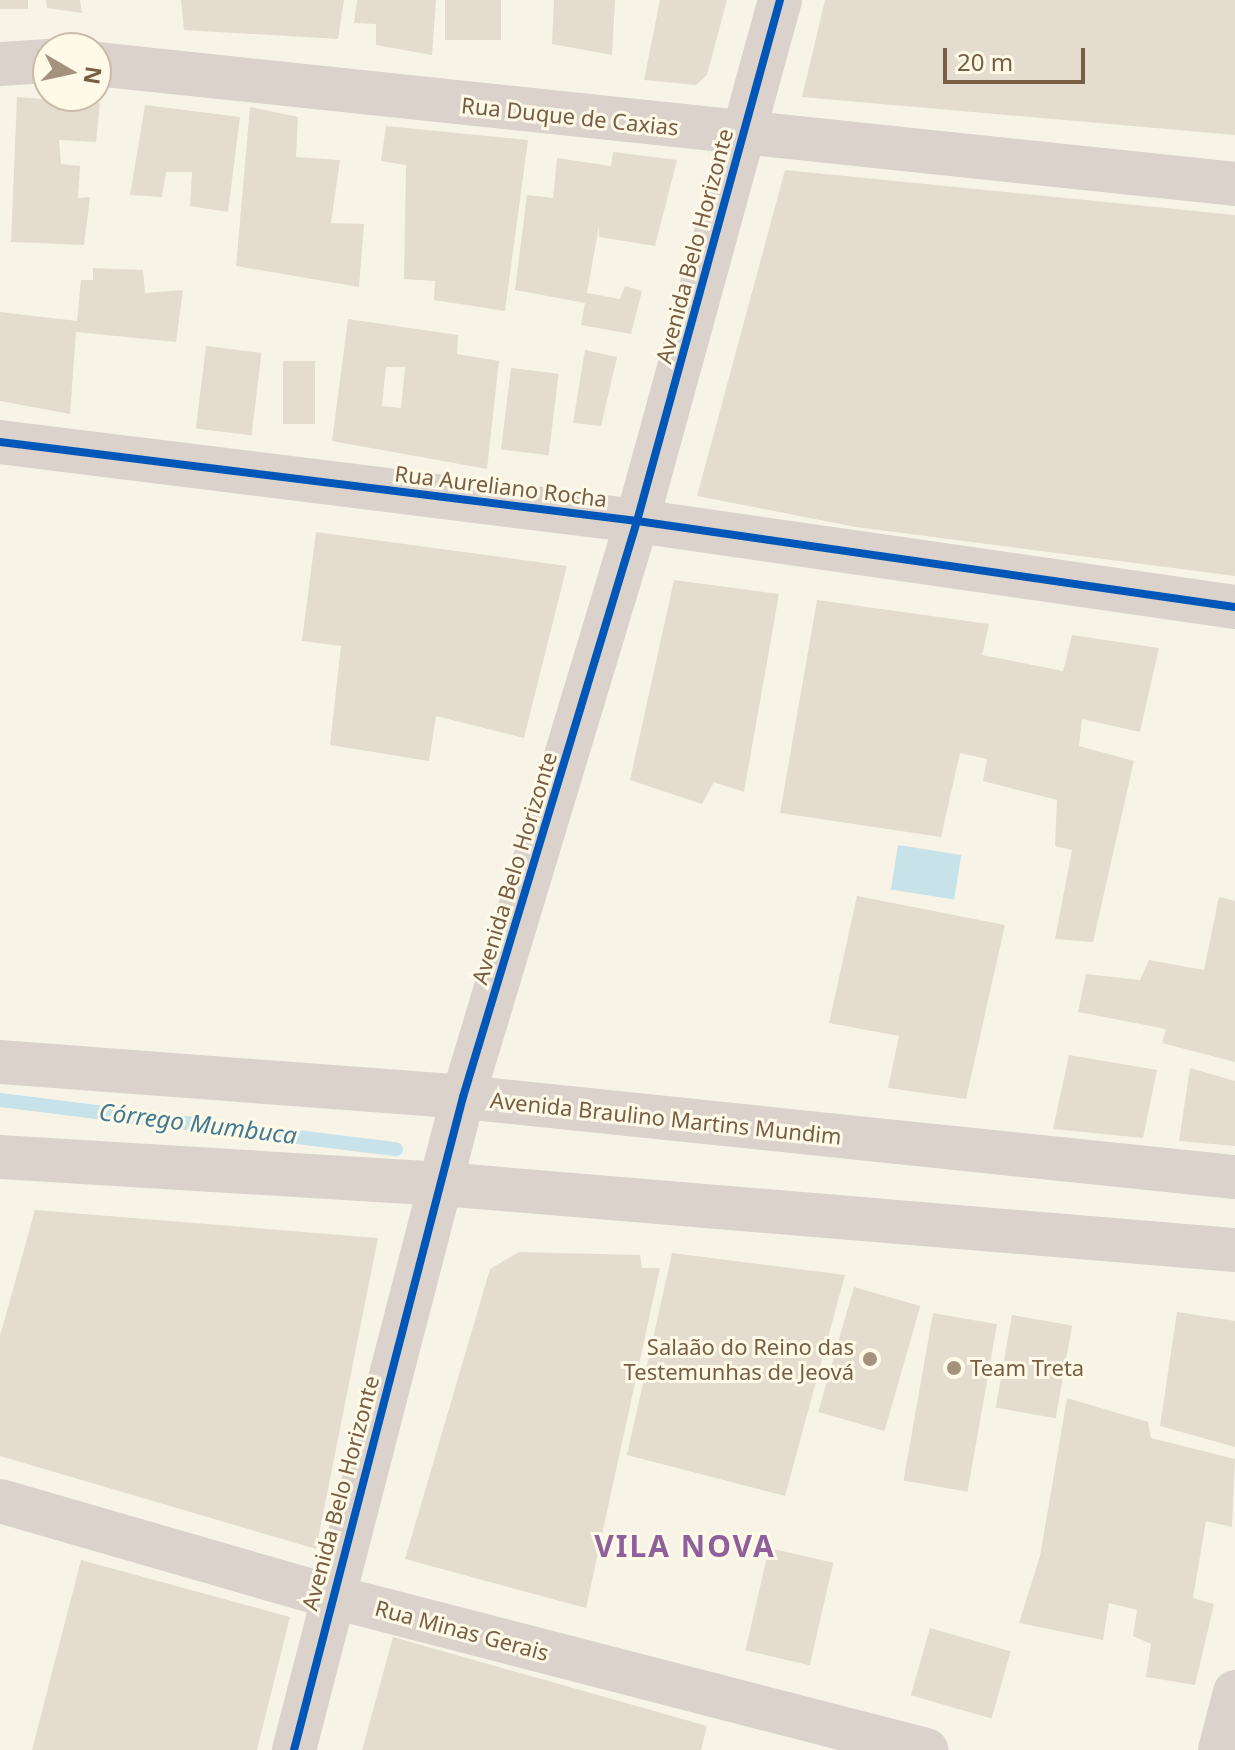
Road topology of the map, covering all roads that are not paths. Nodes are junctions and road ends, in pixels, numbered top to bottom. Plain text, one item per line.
1 (780, 0) edge
2 (32, 62) edge
3 (0, 64) edge
4 (112, 66) edge
5 (743, 135) junction
6 (1235, 184) edge
7 (0, 442) edge
8 (637, 521) junction
9 (1235, 607) edge
10 (0, 1062) edge
11 (463, 1097) junction
12 (0, 1157) edge
13 (1235, 1177) edge
14 (442, 1184) junction
15 (1235, 1250) edge
16 (0, 1501) edge
17 (330, 1596) junction
18 (1235, 1692) edge
19 (294, 1750) edge
20 (926, 1750) edge
21 (1220, 1750) edge

1 - 5 street, Avenida Belo Horizonte
2 - 3 street
4 - 5 street, Rua Duque de Caxias
5 - 6 street, Rua Duque de Caxias
5 - 8 street, Avenida Belo Horizonte
7 - 8 street, Rua Aureliano Rocha
8 - 9 street, Rua Aureliano Rocha
8 - 11 street, Avenida Belo Horizonte
10 - 11 street, Avenida Braulino Martins Mundim
11 - 13 street, Avenida Braulino Martins Mundim
11 - 14 street, Avenida Belo Horizonte
12 - 14 street
14 - 15 street
14 - 17 street, Avenida Belo Horizonte
16 - 17 street, Rua Minas Gerais
17 - 19 street, Avenida Belo Horizonte
17 - 20 street, Rua Minas Gerais
18 - 21 street

